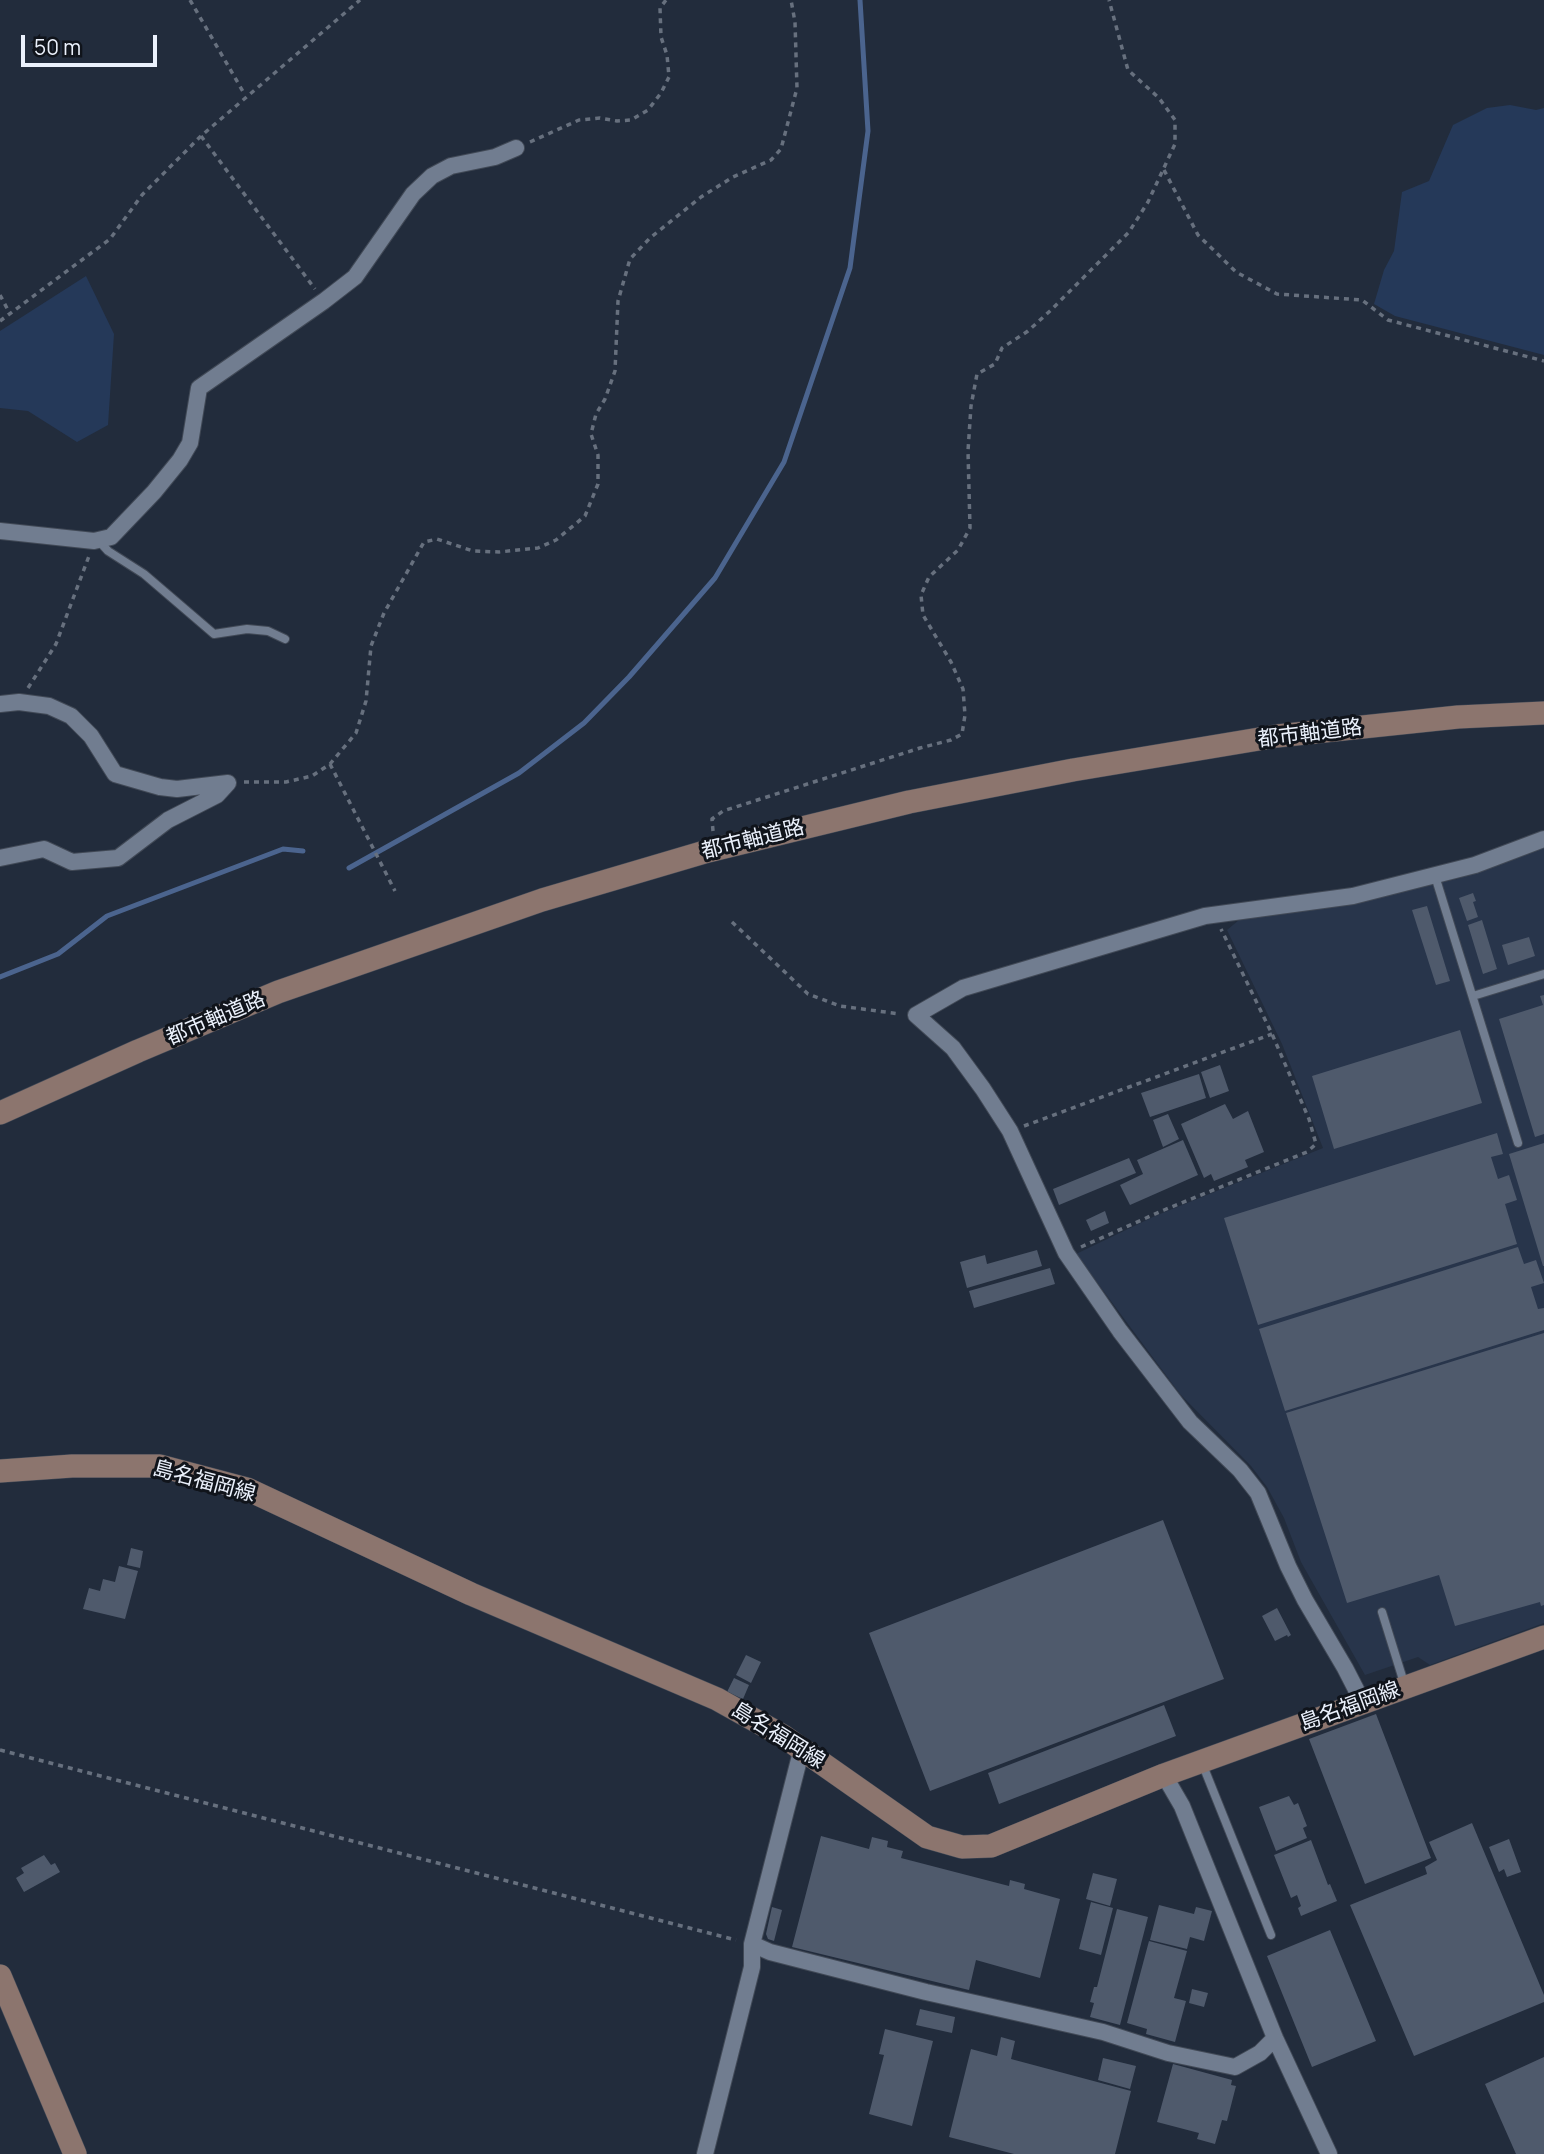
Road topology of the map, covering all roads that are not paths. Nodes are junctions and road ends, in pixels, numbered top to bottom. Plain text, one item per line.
1 (516, 148) road end
2 (0, 531) edge
3 (96, 541) junction
4 (285, 639) dead end
5 (0, 704) edge
6 (1544, 713) edge
7 (1544, 839) edge
8 (0, 858) edge
9 (1435, 876) junction
10 (1544, 974) edge
11 (1473, 996) junction
12 (0, 1113) edge
13 (1518, 1143) dead end
14 (0, 1471) edge
15 (1382, 1612) dead end
16 (1544, 1637) edge
17 (1406, 1687) junction
18 (1363, 1703) junction
19 (802, 1748) junction
20 (1201, 1761) junction
21 (1164, 1775) junction
22 (1271, 1935) dead end
23 (751, 1944) junction
24 (0, 1976) edge
25 (1275, 2038) junction
26 (75, 2154) edge
27 (705, 2154) edge
28 (1329, 2154) edge

1 - 3 street
2 - 3 street
3 - 4 lane
5 - 8 street
6 - 12 main road, 都市軸道路
7 - 9 street
9 - 11 lane
9 - 18 street
10 - 11 lane
11 - 13 lane
14 - 19 main road, 島名福岡線
15 - 17 lane
16 - 17 main road, 島名福岡線
17 - 18 main road, 島名福岡線
18 - 20 main road, 島名福岡線
19 - 21 main road, 島名福岡線
19 - 23 street
20 - 21 main road, 島名福岡線
20 - 22 lane
21 - 25 street
23 - 25 street
23 - 27 street
24 - 26 main road
25 - 28 street

